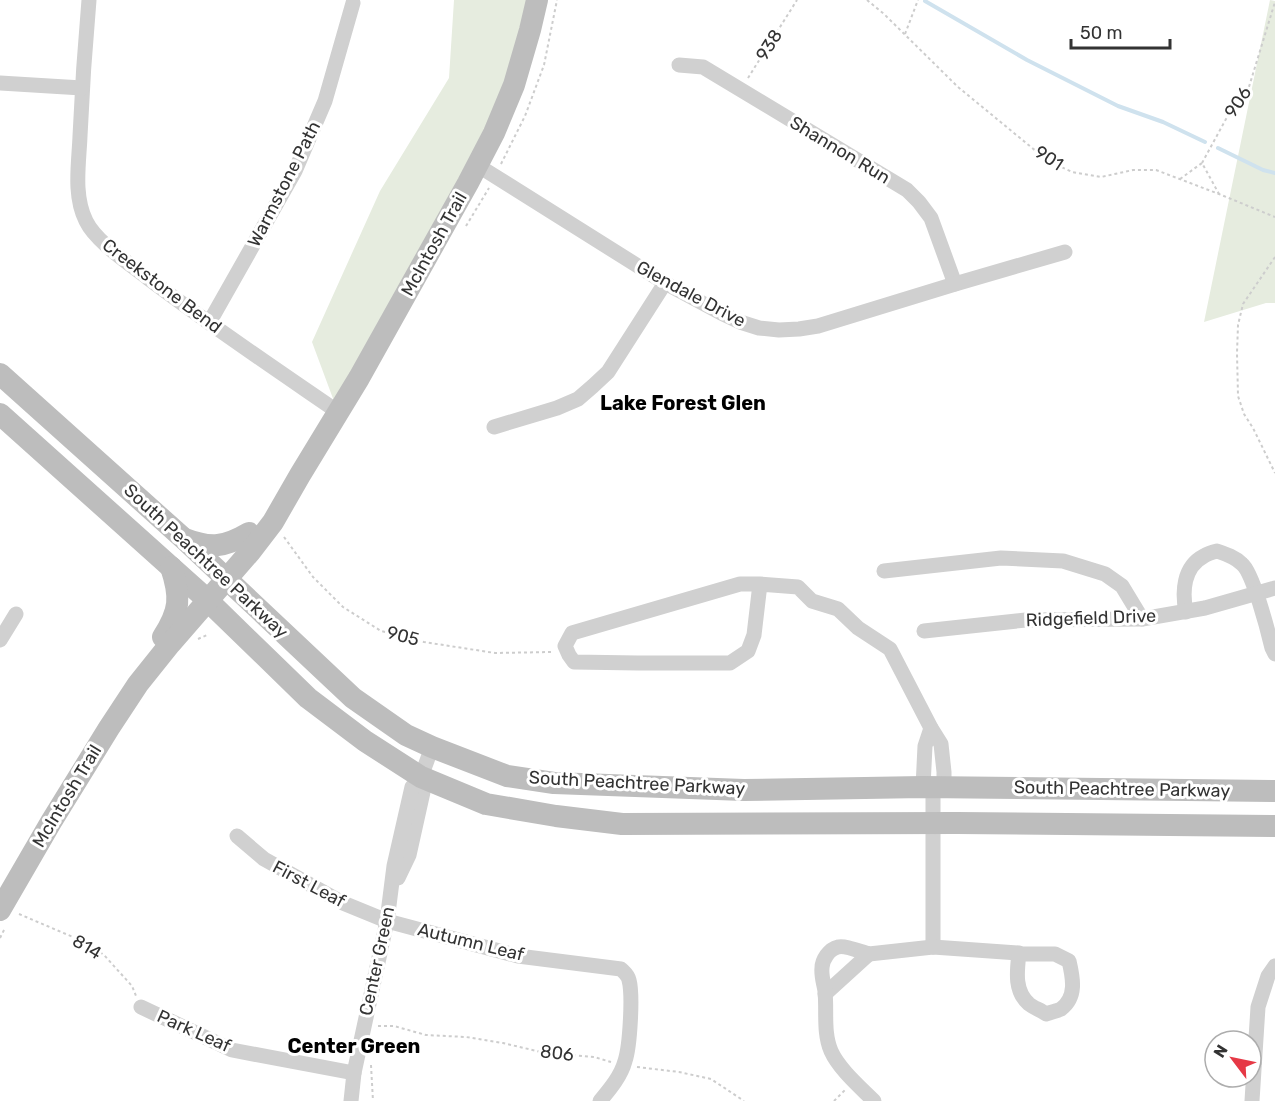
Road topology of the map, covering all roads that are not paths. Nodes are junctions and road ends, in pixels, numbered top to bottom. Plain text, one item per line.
1 (89, 0) edge
2 (537, 0) edge
3 (353, 3) dead end
4 (679, 66) dead end
5 (0, 83) edge
6 (82, 88) junction
7 (477, 165) junction
8 (1065, 252) dead end
9 (666, 283) junction
10 (955, 284) junction
11 (209, 323) junction
12 (0, 374) edge
13 (338, 412) junction
14 (0, 414) edge
15 (494, 427) dead end
16 (183, 538) junction
17 (252, 539) junction
18 (171, 567) junction
19 (884, 571) dead end
20 (221, 574) junction
21 (760, 584) junction
22 (1275, 588) edge
23 (1256, 594) junction
24 (202, 596) junction
25 (252, 603) junction
26 (1186, 612) junction
27 (16, 614) dead end
28 (1142, 619) junction
29 (924, 631) dead end
30 (243, 636) junction
31 (0, 640) edge
32 (166, 640) junction
33 (1275, 654) edge
34 (432, 747) junction
35 (421, 777) junction
36 (933, 787) junction
37 (1275, 792) edge
38 (933, 823) junction
39 (1275, 825) edge
40 (237, 836) dead end
41 (3, 908) edge
42 (387, 921) junction
43 (933, 947) junction
44 (1018, 953) junction
45 (869, 954) junction
46 (1275, 966) edge
47 (825, 994) junction
48 (141, 1007) road end
49 (354, 1072) junction
50 (351, 1101) edge
51 (600, 1101) edge
52 (873, 1101) edge
53 (1252, 1101) edge

1 - 6 street, Creekstone Bend
2 - 7 main road, McIntosh Trail
3 - 11 street, Warmstone Path
4 - 10 street, Shannon Run
5 - 6 street
6 - 11 street, Creekstone Bend
7 - 9 street, Glendale Drive
7 - 13 main road, McIntosh Trail
8 - 10 street, Glendale Drive
9 - 10 street, Glendale Drive
9 - 15 street
11 - 13 street, Creekstone Bend
12 - 16 main road, South Peachtree Parkway
13 - 17 main road, McIntosh Trail
14 - 18 main road, South Peachtree Parkway
16 - 17 main road
16 - 20 main road, South Peachtree Parkway
17 - 20 main road, McIntosh Trail
17 - 25 main road
18 - 24 main road, South Peachtree Parkway
18 - 32 main road
19 - 28 street
20 - 24 main road, McIntosh Trail
20 - 25 main road, South Peachtree Parkway
21 - 21 street
21 - 36 street
22 - 23 street, Ridgefield Drive
23 - 26 street, Ridgefield Drive
23 - 26 street
23 - 33 street
24 - 30 main road, South Peachtree Parkway
24 - 32 main road, McIntosh Trail
25 - 34 main road, South Peachtree Parkway
26 - 28 street, Ridgefield Drive
27 - 31 street
28 - 29 street, Ridgefield Drive
30 - 32 main road
30 - 35 main road, South Peachtree Parkway
32 - 41 main road, McIntosh Trail
34 - 35 street, Center Green
34 - 36 main road, South Peachtree Parkway
35 - 38 main road, South Peachtree Parkway
35 - 42 street, Center Green
36 - 37 main road, South Peachtree Parkway
36 - 38 street
38 - 39 main road, South Peachtree Parkway
38 - 43 street
40 - 42 street, First Leaf
42 - 49 street, Center Green
42 - 51 street, Autumn Leaf
43 - 44 street
43 - 45 street
44 - 44 street
45 - 47 street
45 - 47 street
46 - 53 street
47 - 52 street
48 - 49 street, Park Leaf
49 - 50 street, Center Green

